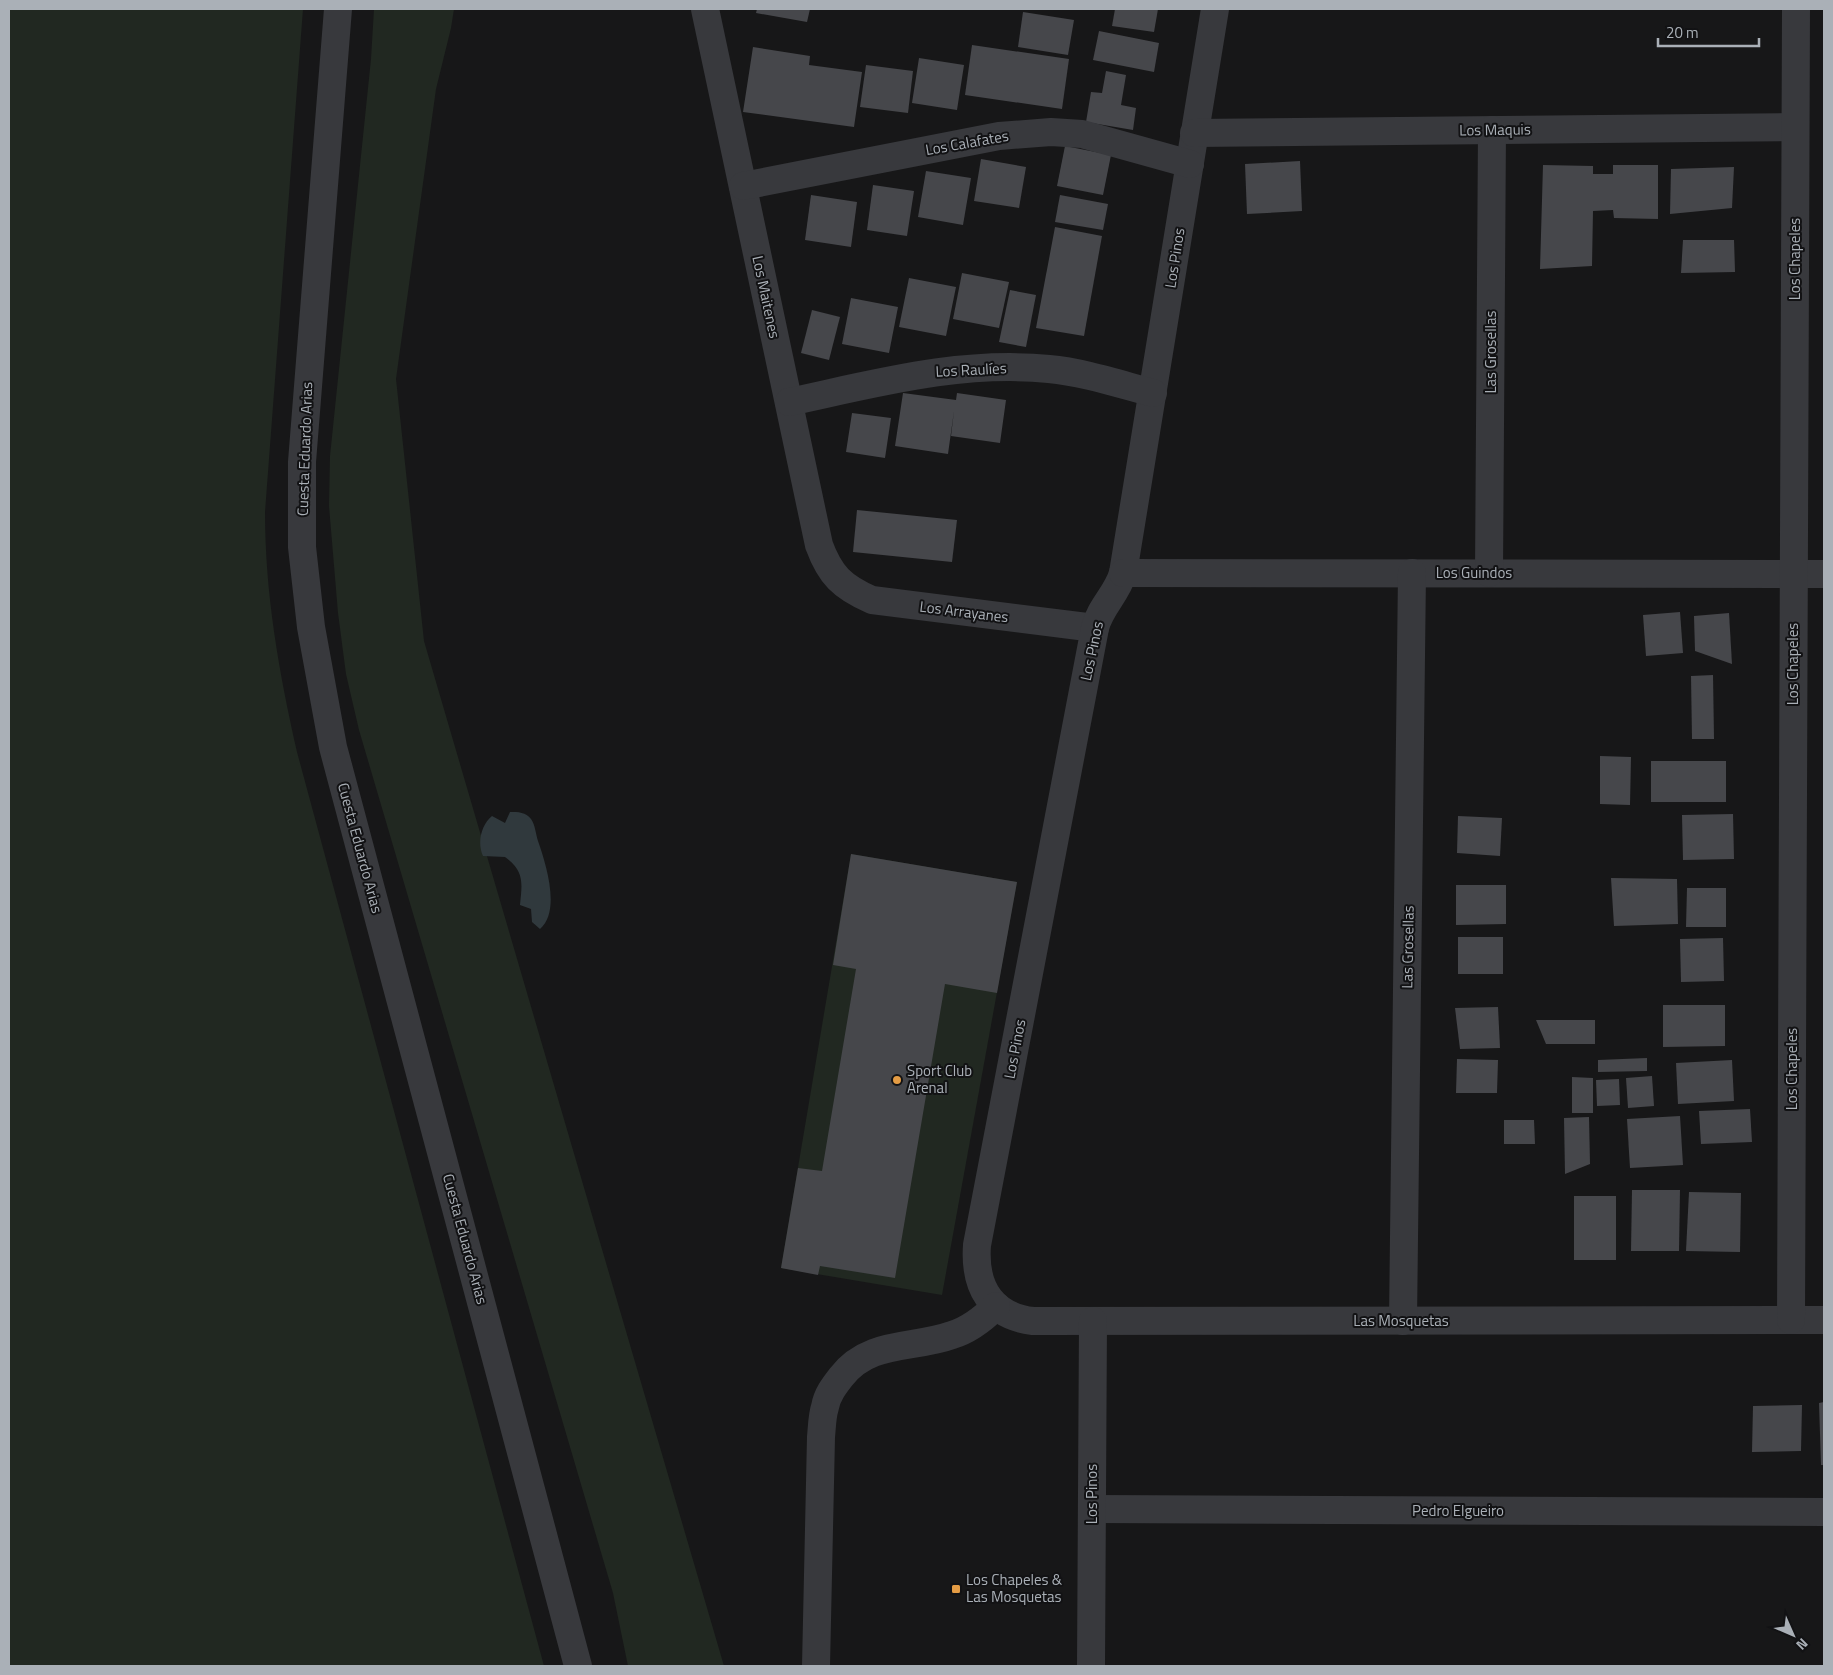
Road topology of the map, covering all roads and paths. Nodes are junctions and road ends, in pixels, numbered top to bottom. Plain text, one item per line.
1 (338, 9) edge
2 (705, 9) edge
3 (1214, 9) edge
4 (1796, 9) edge
5 (1795, 127) junction
6 (1492, 130) junction
7 (1194, 133) junction
8 (1190, 164) junction
9 (743, 186) junction
10 (1153, 393) junction
11 (789, 402) junction
12 (1123, 573) junction
13 (1412, 573) junction
14 (1489, 573) junction
15 (1794, 574) junction
16 (1824, 574) edge
17 (838, 580) joint
18 (1095, 628) junction
19 (991, 1301) junction
20 (1791, 1320) junction
21 (1824, 1320) edge
22 (1093, 1321) junction
23 (1403, 1321) junction
24 (1092, 1509) junction
25 (1824, 1512) edge
26 (578, 1666) edge
27 (816, 1666) edge
28 (1091, 1666) edge

1 - 26 street, Cuesta Eduardo Arias
2 - 9 street, Los Maitenes
3 - 7 street, Los Pinos
4 - 5 street, Los Chapeles
5 - 6 street, Los Maquis
5 - 15 street, Los Chapeles
6 - 7 street, Los Maquis
6 - 14 street, Las Grosellas
7 - 8 street, Los Pinos
8 - 9 street, Los Calafates
8 - 10 street, Los Pinos
9 - 11 street, Los Maitenes
10 - 11 street, Los Raulíes
10 - 12 street, Los Pinos
11 - 17 street, Los Maitenes
12 - 13 street, Los Guindos
12 - 18 street, Los Pinos
13 - 14 street, Los Guindos
13 - 23 street, Las Grosellas
14 - 15 street, Los Guindos
15 - 16 street, Los Guindos
15 - 20 street, Los Chapeles
17 - 18 street, Los Arrayanes
18 - 19 street, Los Pinos
19 - 22 street, Las Mosquetas
19 - 27 street
20 - 21 street, Las Mosquetas
20 - 23 street, Las Mosquetas
22 - 23 street, Las Mosquetas
22 - 24 street, Los Pinos
24 - 25 street, Pedro Elgueiro
24 - 28 street, Los Pinos

